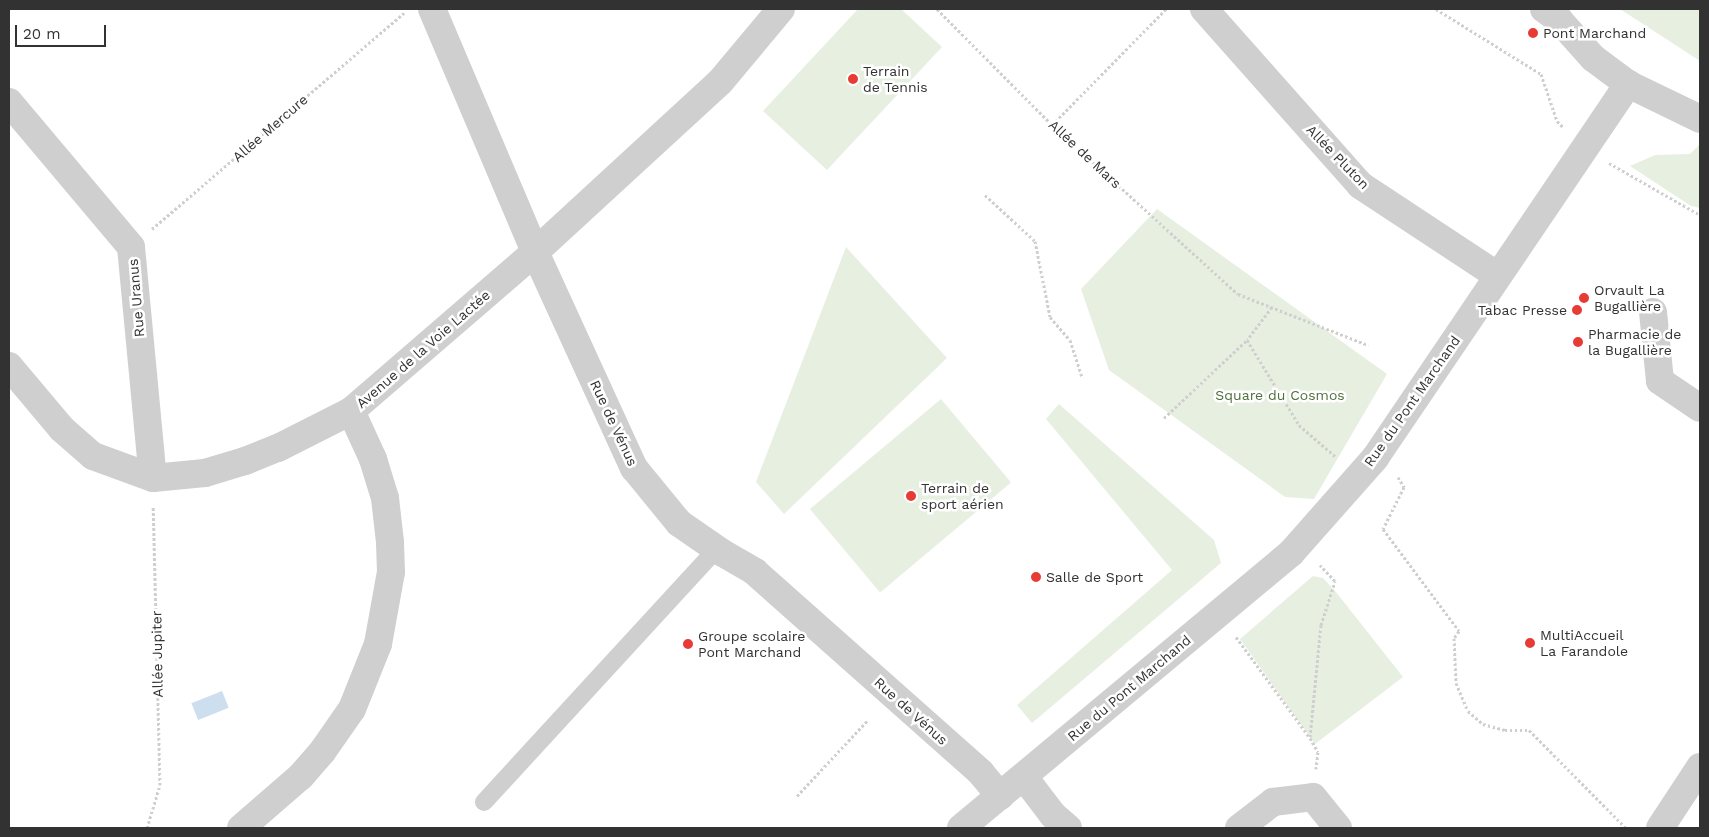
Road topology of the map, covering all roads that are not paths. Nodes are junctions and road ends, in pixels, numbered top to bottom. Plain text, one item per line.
1 (432, 9) edge
2 (781, 9) edge
3 (1204, 9) edge
4 (1544, 9) edge
5 (1628, 84) junction
6 (9, 102) edge
7 (1700, 119) edge
8 (535, 252) junction
9 (1498, 276) junction
10 (1653, 312) dead end
11 (9, 366) edge
12 (1700, 408) edge
13 (351, 411) junction
14 (153, 478) junction
15 (717, 549) junction
16 (1700, 768) edge
17 (1024, 777) junction
18 (1000, 796) junction
19 (484, 802) dead end
20 (241, 828) edge
21 (961, 828) edge
22 (1068, 828) edge
23 (1239, 828) edge
24 (1338, 828) edge
25 (1660, 828) edge

1 - 8 street, Rue de Vénus
2 - 8 street, Avenue de la Voie Lactée
3 - 9 street, Allée Pluton
4 - 5 street
5 - 7 street
5 - 9 street, Rue du Pont Marchand
6 - 14 street, Rue Uranus
8 - 13 street, Avenue de la Voie Lactée
8 - 15 street, Rue de Vénus
9 - 17 street, Rue du Pont Marchand
10 - 12 street
11 - 14 street, Avenue de la Voie Lactée
13 - 14 street, Avenue de la Voie Lactée
13 - 20 street
15 - 18 street, Rue de Vénus
15 - 19 lane
16 - 25 street
17 - 18 street, Rue du Pont Marchand
17 - 22 street
18 - 21 street, Rue du Pont Marchand
23 - 24 street

